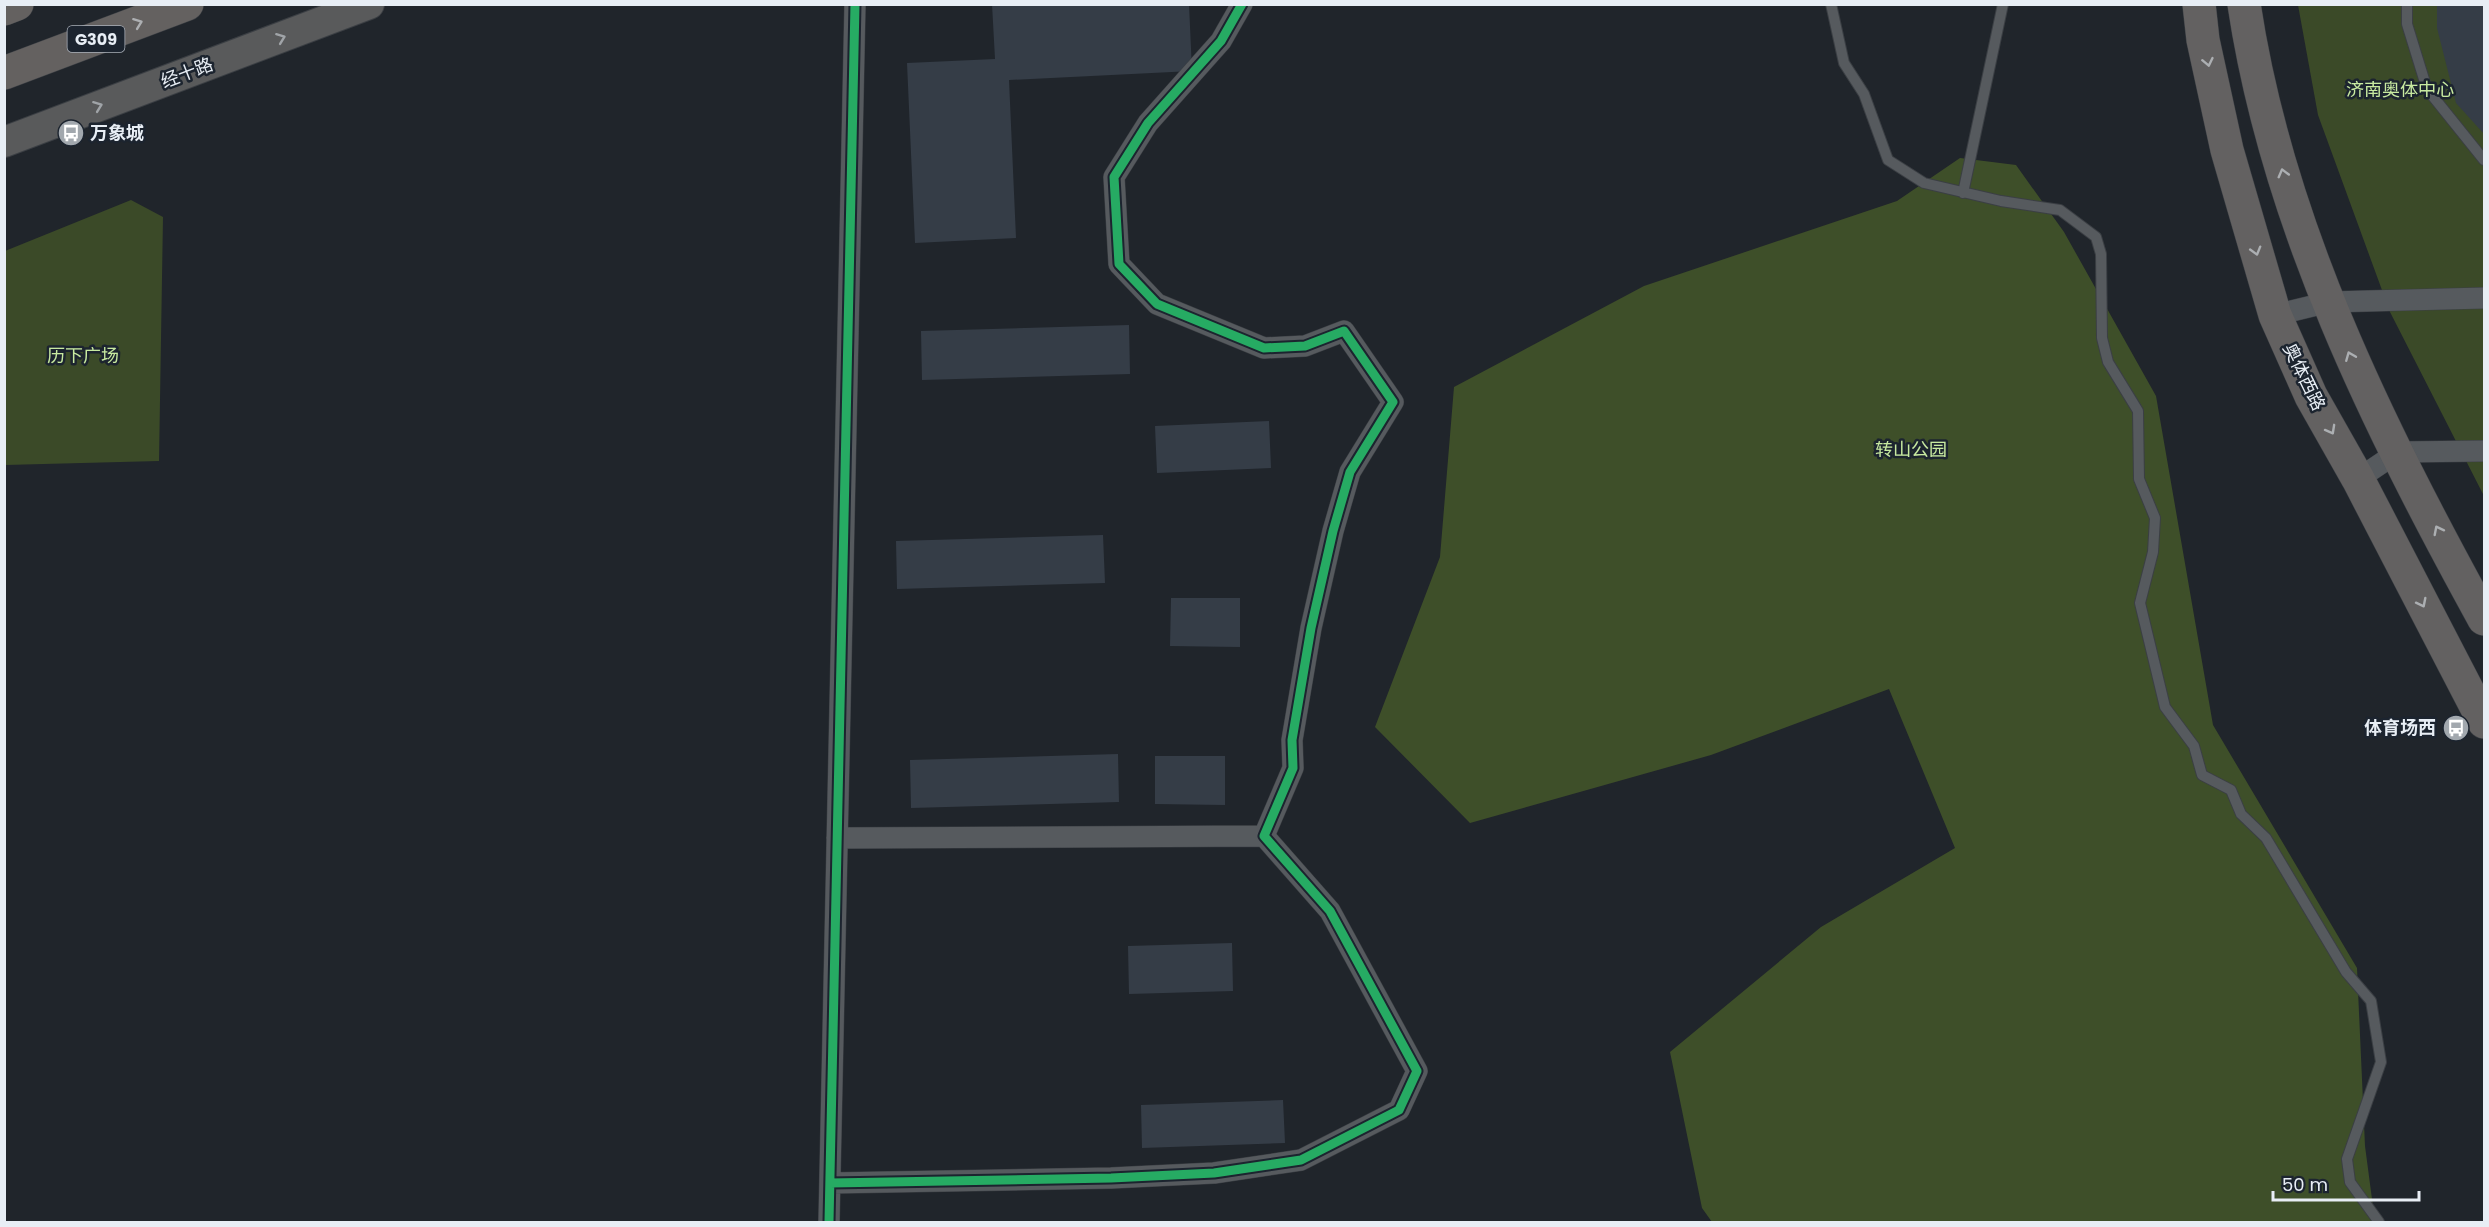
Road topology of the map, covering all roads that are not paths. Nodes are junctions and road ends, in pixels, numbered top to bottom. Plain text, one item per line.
1 (17, 4) edge
2 (187, 4) edge
3 (369, 4) edge
4 (855, 4) edge
5 (1242, 4) edge
6 (1831, 4) edge
7 (2003, 4) edge
8 (2199, 4) edge
9 (2244, 4) edge
10 (2407, 4) edge
11 (4, 9) edge
12 (4, 74) edge
13 (4, 142) edge
14 (2484, 160) edge
15 (1963, 193) junction
16 (2484, 298) edge
17 (2329, 302) junction
18 (2275, 315) junction
19 (2484, 451) edge
20 (2398, 452) junction
21 (2358, 479) junction
22 (2484, 619) edge
23 (2484, 722) edge
24 (1264, 836) junction
25 (837, 838) junction
26 (830, 1183) junction
27 (829, 1222) edge
28 (2379, 1222) edge

1 - 11 highway
12 -> 2 highway, G309
13 -> 3 main road, 经十路
4 - 25 street
5 - 24 street
6 - 15 lane
7 - 15 lane
8 -> 18 main road, 奥体西路
17 -> 9 main road
10 - 14 lane
15 - 28 lane
16 - 17 street
17 - 18 street
20 -> 17 main road
18 -> 21 main road, 奥体西路
19 - 20 street
20 - 21 street
22 -> 20 main road
21 -> 23 main road, 奥体西路
24 - 25 street
24 - 26 street
25 - 26 street
26 - 27 street

